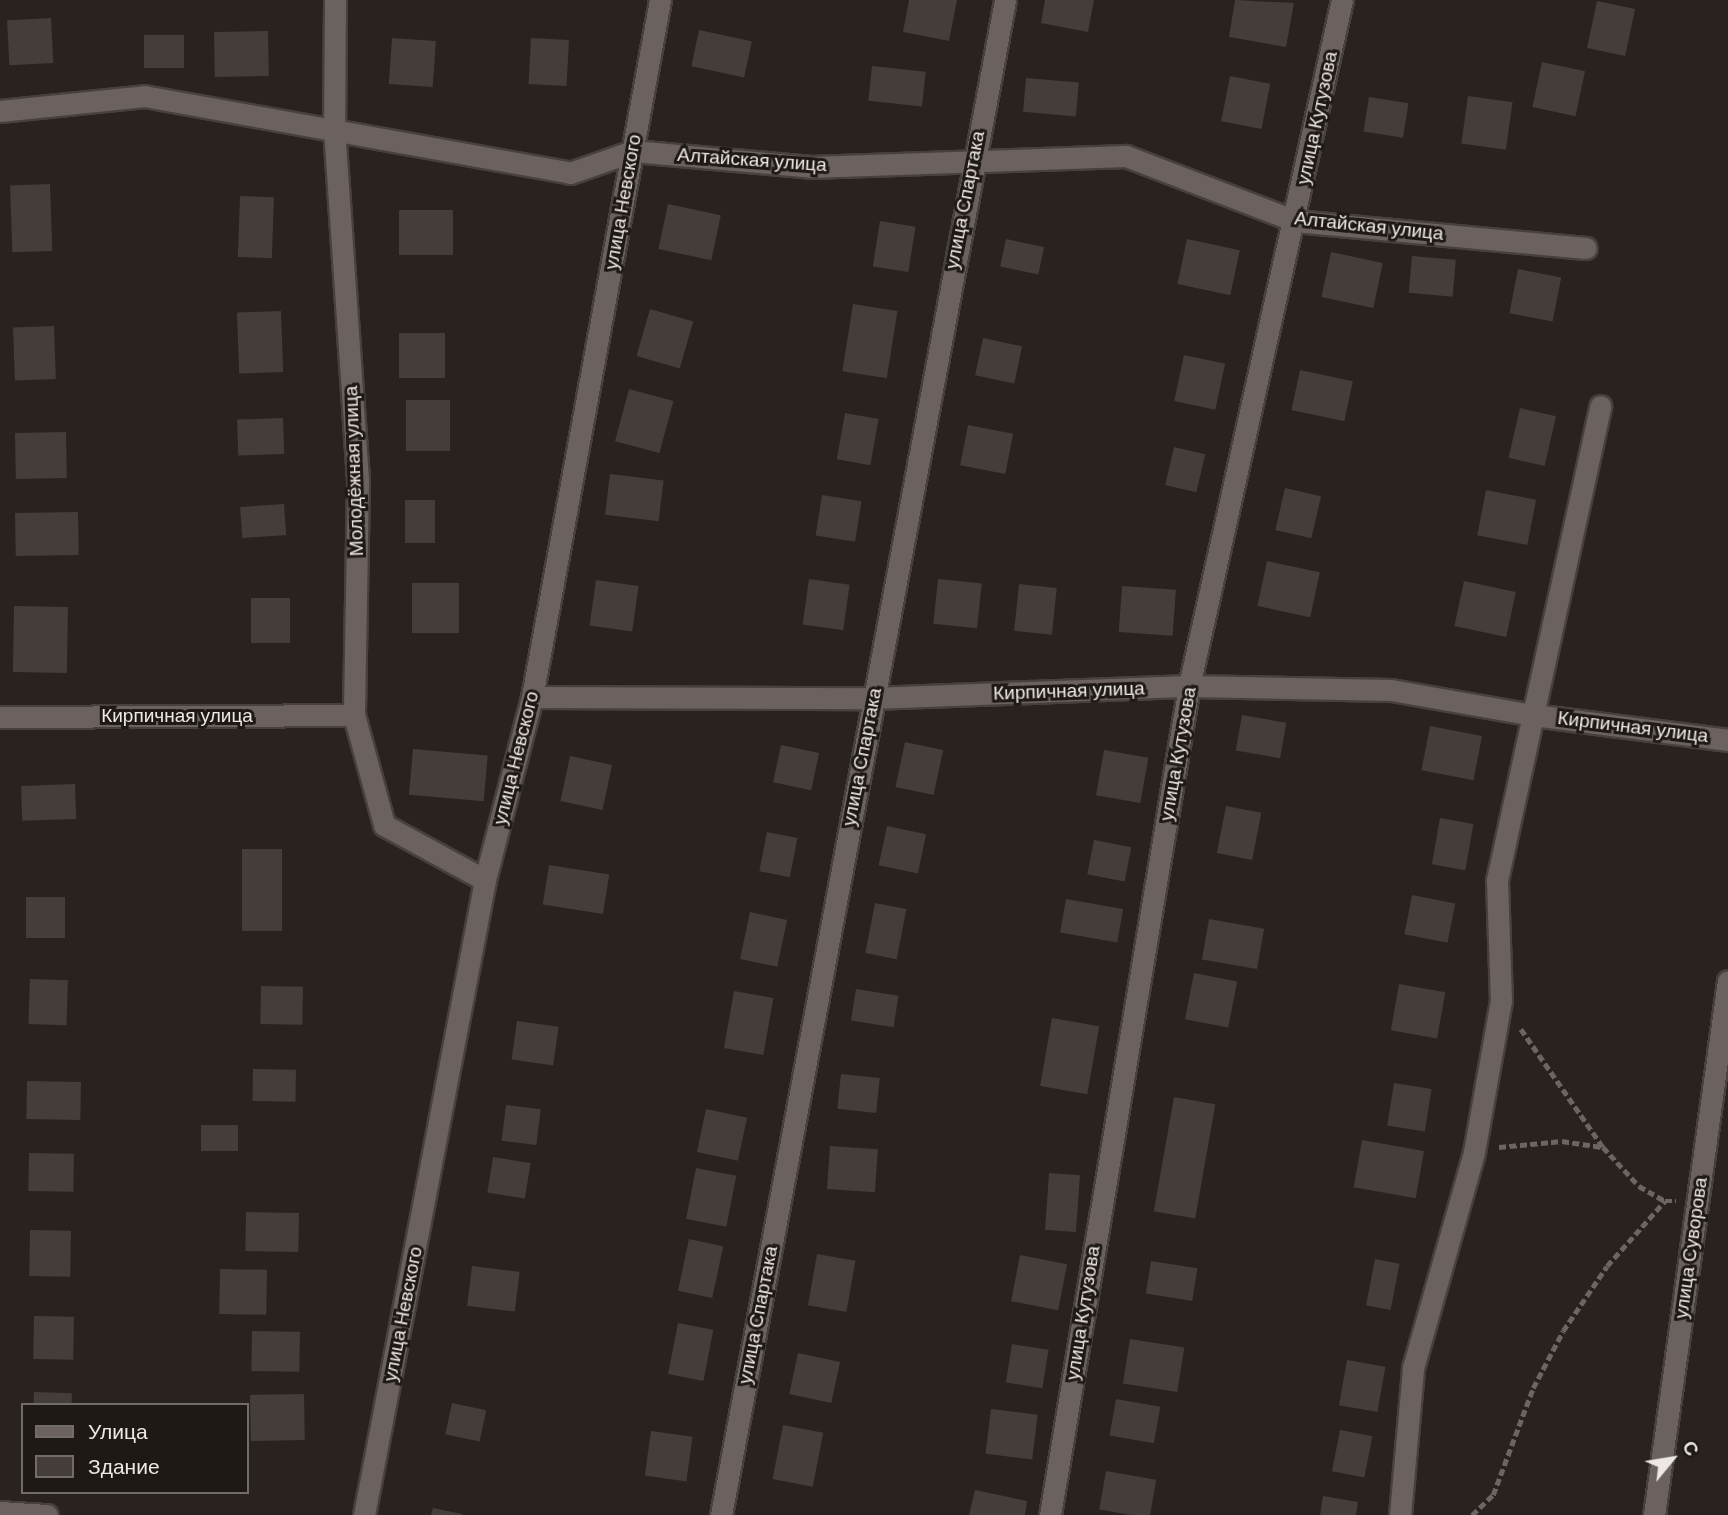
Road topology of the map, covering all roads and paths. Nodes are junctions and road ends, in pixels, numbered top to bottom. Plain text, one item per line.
1 (335, 0) edge
2 (660, 0) edge
3 (1005, 0) edge
4 (1342, 0) edge
5 (0, 111) edge
6 (334, 128) junction
7 (633, 151) junction
8 (972, 159) junction
9 (1295, 221) junction
10 (1586, 248) dead end
11 (1600, 406) dead end
12 (1189, 687) junction
13 (532, 697) junction
14 (873, 698) junction
15 (354, 715) junction
16 (1533, 715) junction
17 (0, 717) edge
18 (1728, 740) edge
19 (485, 880) junction
20 (1728, 981) edge
21 (1501, 1001) junction
22 (1602, 1147) junction
23 (1474, 1152) junction
24 (1665, 1201) junction
25 (1698, 1202) junction
26 (0, 1512) edge
27 (47, 1515) edge
28 (364, 1515) edge
29 (721, 1515) edge
30 (1050, 1515) edge
31 (1400, 1515) edge
32 (1472, 1515) edge
33 (1654, 1515) edge

1 - 6 street, Молодёжная улица
2 - 7 street, улица Невского
3 - 8 street, улица Спартака
4 - 9 street, улица Кутузова
5 - 6 street, Алтайская улица
6 - 7 street, Алтайская улица
6 - 15 street, Молодёжная улица
7 - 8 street, Алтайская улица
7 - 13 street, улица Невского
8 - 9 street, Алтайская улица
8 - 14 street, улица Спартака
9 - 10 street, Алтайская улица
9 - 12 street, улица Кутузова
11 - 16 street
12 - 14 street, Кирпичная улица
12 - 16 street, Кирпичная улица
12 - 30 street, улица Кутузова
13 - 14 street, Кирпичная улица
13 - 19 street, улица Невского
14 - 29 street, улица Спартака
15 - 17 street, Кирпичная улица
15 - 19 street, Молодёжная улица
16 - 18 street, Кирпичная улица
16 - 21 street
19 - 28 street, улица Невского
20 - 25 street, улица Суворова
21 - 22 path
21 - 23 street
22 - 23 path
22 - 24 path
23 - 31 street
24 - 25 path
24 - 32 path
25 - 33 street, улица Суворова
26 - 27 street

